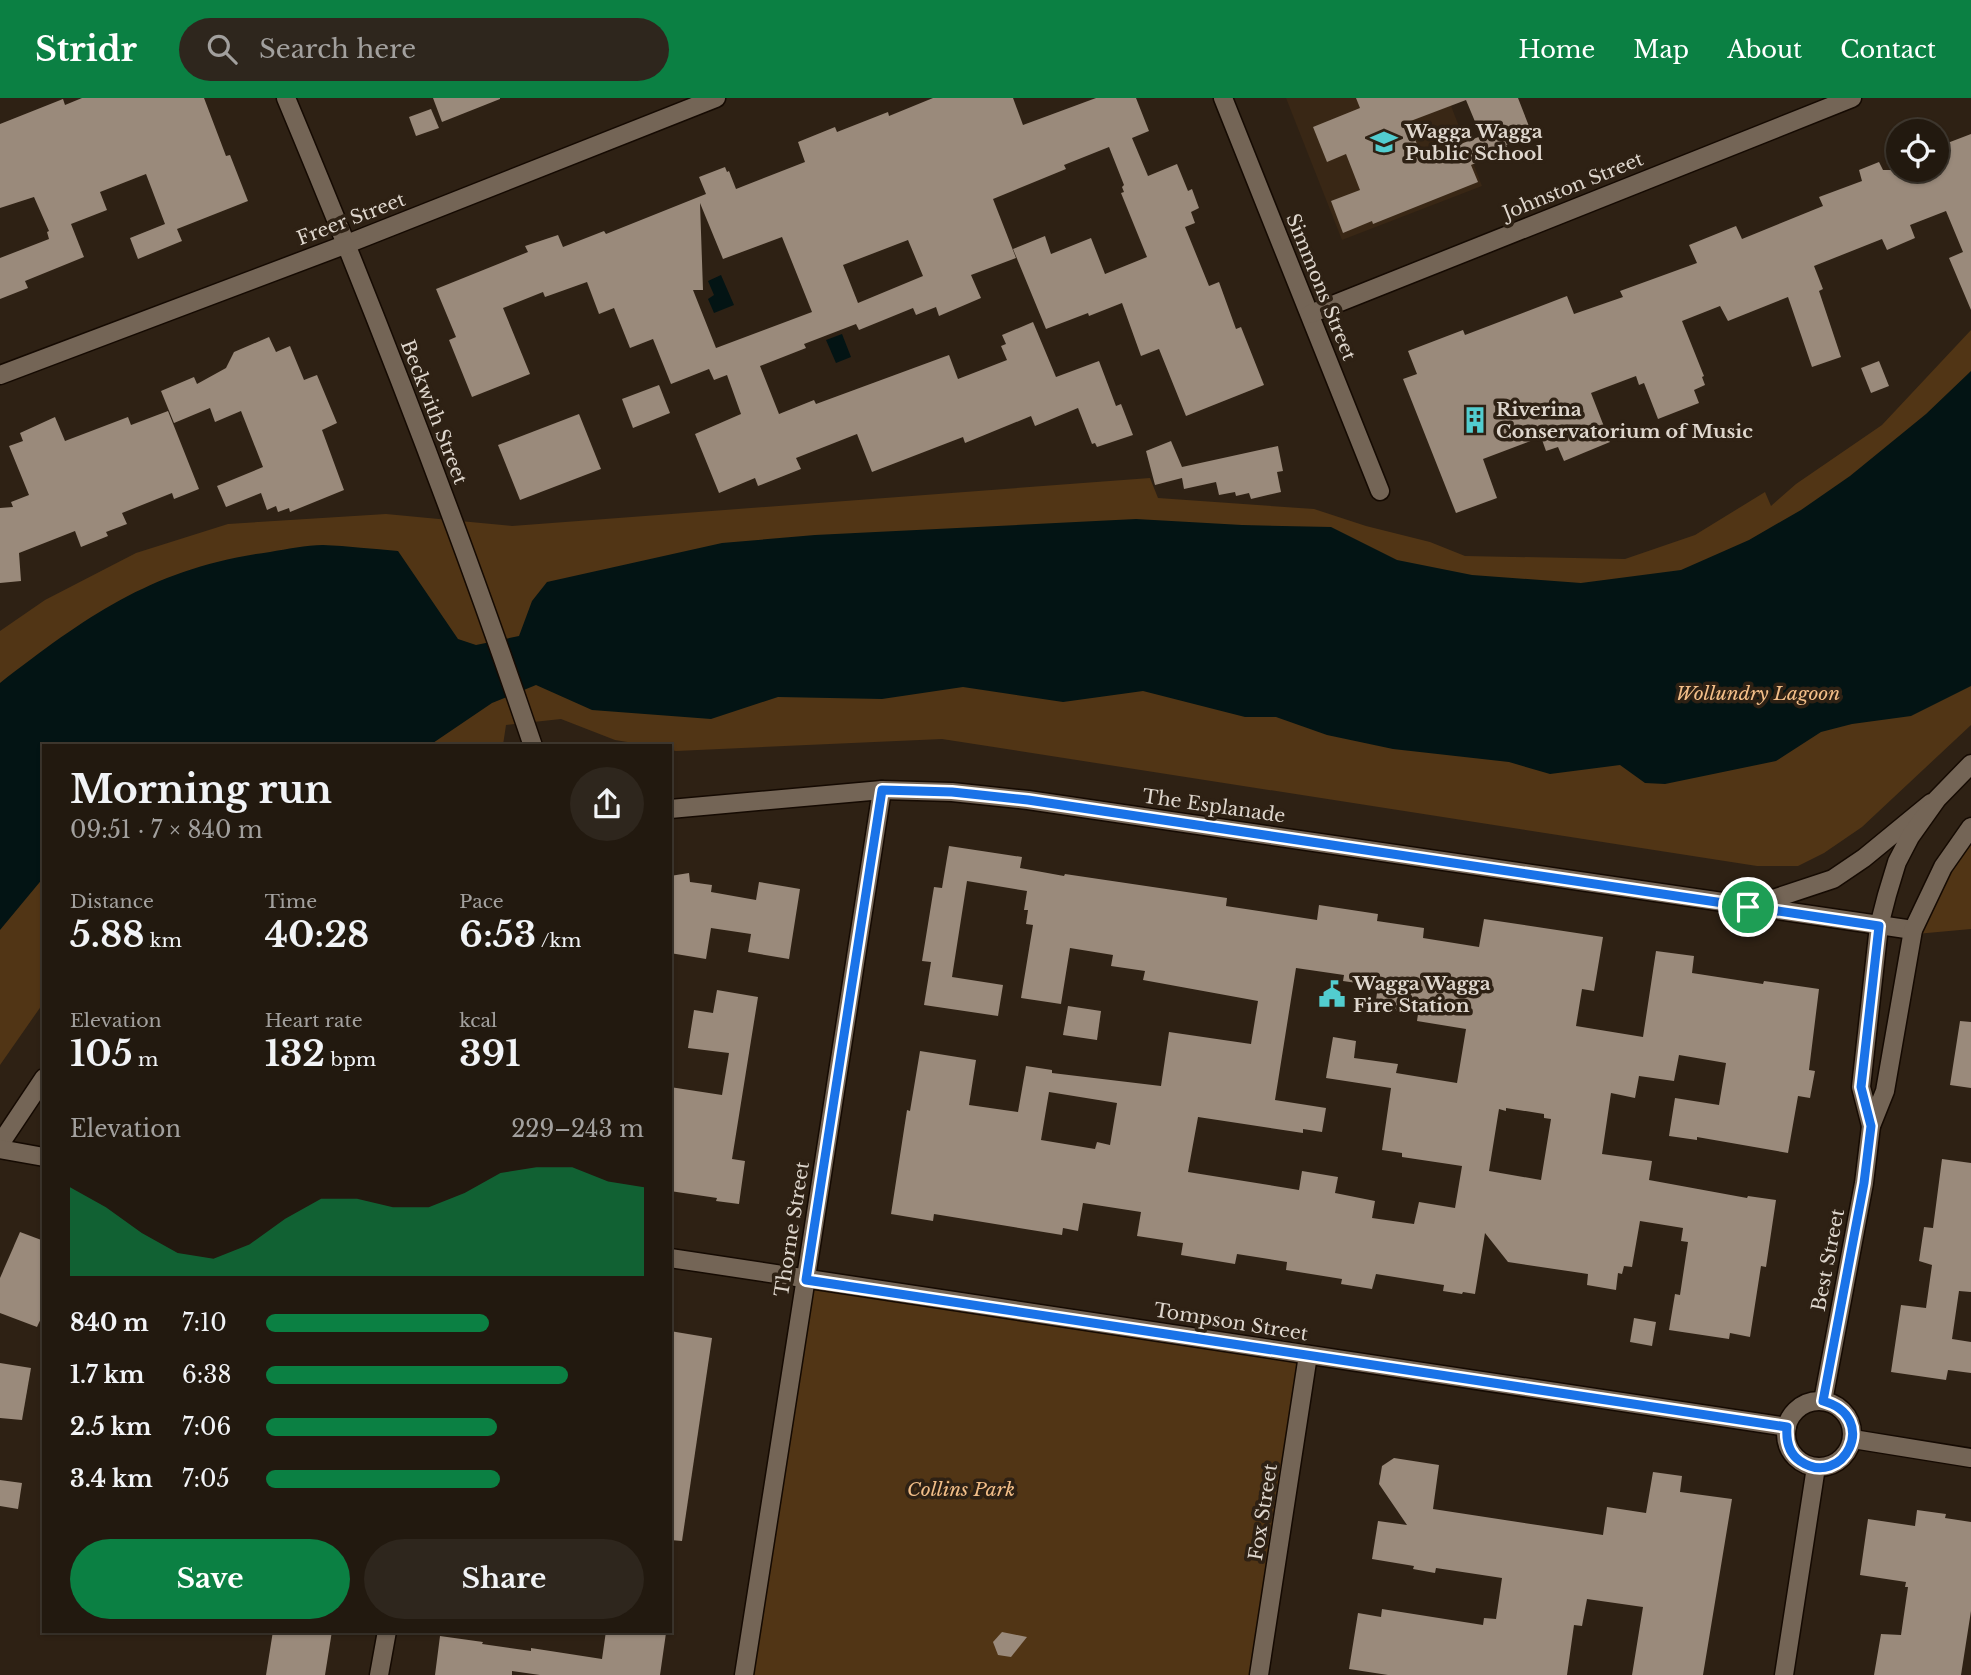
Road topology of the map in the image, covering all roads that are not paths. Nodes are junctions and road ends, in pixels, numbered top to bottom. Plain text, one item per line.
1 (286, 98) edge
2 (716, 98) edge
3 (1223, 98) edge
4 (1852, 98) edge
5 (347, 244) junction
6 (1310, 314) junction
7 (0, 375) edge
8 (1380, 491) dead end
9 (532, 744) edge
10 (1971, 764) edge
11 (882, 790) junction
12 (1937, 799) junction
13 (672, 809) edge
14 (1971, 827) edge
15 (1748, 907) junction
16 (1879, 926) junction
17 (1913, 930) junction
18 (42, 1081) edge
19 (1871, 1126) junction
20 (0, 1147) edge
21 (42, 1157) edge
22 (672, 1258) edge
23 (806, 1280) junction
24 (1308, 1355) junction
25 (1823, 1401) junction
26 (1787, 1427) junction
27 (1853, 1440) junction
28 (1971, 1458) edge
29 (1816, 1467) junction
30 (387, 1633) edge
31 (379, 1675) edge
32 (744, 1675) edge
33 (1259, 1675) edge
34 (1784, 1675) edge

1 - 5 street, Beckwith Street
2 - 5 street, Freer Street
3 - 6 street, Simmons Street
4 - 6 street, Johnston Street
5 - 7 street, Freer Street
5 - 9 street, Beckwith Street
6 - 8 street, Simmons Street
10 - 12 street
11 - 13 street, The Esplanade
11 - 15 street, The Esplanade
11 - 23 street, Thorne Street
12 - 15 street, The Esplanade
12 - 16 street
14 - 17 street
15 - 16 street, The Esplanade
16 - 17 street, The Esplanade
16 - 19 street
17 - 19 street
18 - 20 street
19 - 25 street, Best Street
20 - 21 street
22 - 23 street, Tompson Street
23 - 24 street, Tompson Street
23 - 32 street, Thorne Street
24 - 26 street, Tompson Street
24 - 33 street, Fox Street
25 - 26 street
25 - 27 street
26 - 29 street
27 - 28 street
27 - 29 street
29 - 34 street
30 - 31 street

